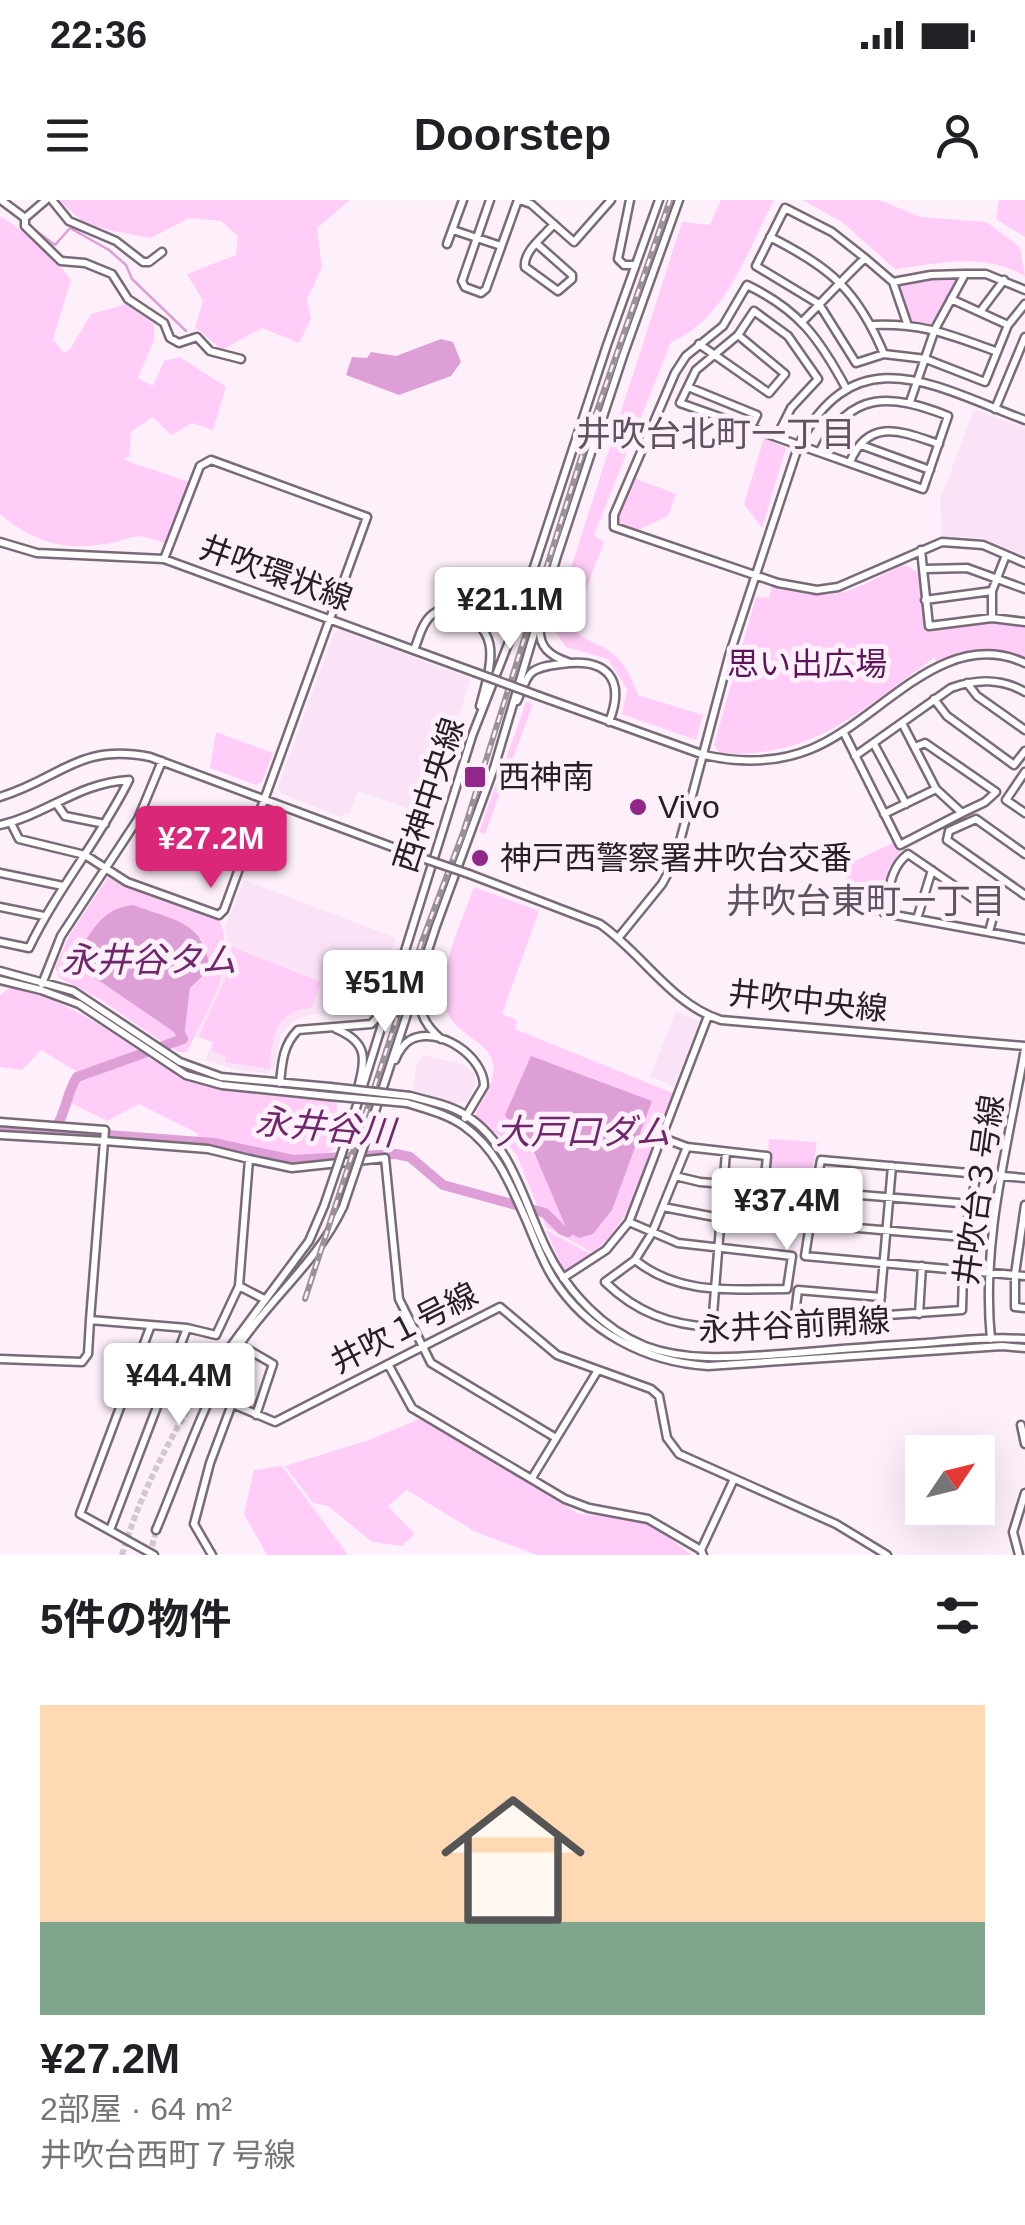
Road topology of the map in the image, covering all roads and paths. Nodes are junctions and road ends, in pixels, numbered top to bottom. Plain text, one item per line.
1 (1, 200) edge
2 (49, 200) edge
3 (463, 200) edge
4 (490, 200) edge
5 (519, 200) edge
6 (611, 200) edge
7 (630, 200) edge
8 (659, 200) edge
9 (679, 200) edge
10 (533, 202) edge
11 (25, 221) junction
12 (554, 224) junction
13 (453, 230) junction
14 (770, 236) junction
15 (476, 238) junction
16 (447, 244) dead end
17 (537, 244) junction
18 (501, 246) junction
19 (162, 252) dead end
20 (865, 258) junction
21 (635, 266) junction
22 (965, 274) junction
23 (1004, 280) junction
24 (840, 282) junction
25 (894, 282) junction
26 (1025, 290) edge
27 (951, 299) junction
28 (819, 304) junction
29 (1025, 304) edge
30 (980, 312) junction
31 (803, 321) junction
32 (907, 324) junction
33 (872, 325) junction
34 (1008, 325) junction
35 (935, 329) junction
36 (738, 334) junction
37 (1025, 337) edge
38 (699, 344) junction
39 (995, 351) junction
40 (884, 354) junction
41 (712, 356) junction
42 (241, 358) dead end
43 (926, 359) junction
44 (918, 381) junction
45 (688, 386) junction
46 (846, 388) junction
47 (910, 402) junction
48 (995, 409) junction
49 (1025, 420) edge
50 (752, 427) junction
51 (777, 436) junction
52 (799, 444) junction
53 (860, 444) junction
54 (939, 444) junction
55 (820, 451) junction
56 (850, 462) junction
57 (930, 470) junction
58 (0, 542) edge
59 (540, 548) junction
60 (921, 550) junction
61 (1006, 555) junction
62 (556, 556) junction
63 (164, 559) junction
64 (1025, 563) edge
65 (925, 570) junction
66 (755, 575) junction
67 (996, 578) junction
68 (1025, 589) edge
69 (992, 592) junction
70 (926, 600) junction
71 (447, 608) junction
72 (992, 618) junction
73 (330, 619) junction
74 (1025, 622) edge
75 (414, 650) junction
76 (1025, 662) edge
77 (570, 663) junction
78 (967, 683) junction
79 (1025, 692) edge
80 (934, 699) junction
81 (610, 722) junction
82 (902, 723) junction
83 (1025, 730) edge
84 (844, 733) junction
85 (472, 736) junction
86 (874, 744) junction
87 (915, 747) junction
88 (1025, 751) edge
89 (704, 755) junction
90 (855, 756) junction
91 (162, 761) junction
92 (494, 768) junction
93 (1025, 772) edge
94 (936, 789) junction
95 (0, 797) edge
96 (264, 799) junction
97 (56, 803) junction
98 (906, 804) junction
99 (962, 812) junction
100 (1025, 813) edge
101 (884, 814) junction
102 (11, 823) junction
103 (106, 824) junction
104 (0, 825) edge
105 (1025, 854) edge
106 (86, 855) junction
107 (106, 868) junction
108 (932, 870) junction
109 (0, 873) edge
110 (64, 886) junction
111 (1025, 895) edge
112 (0, 907) edge
113 (44, 916) junction
114 (917, 918) junction
115 (436, 926) junction
116 (989, 932) junction
117 (619, 936) junction
118 (1024, 936) edge
119 (0, 942) edge
120 (0, 970) edge
121 (0, 980) edge
122 (397, 980) junction
123 (42, 986) junction
124 (708, 1016) junction
125 (330, 1027) junction
126 (442, 1040) junction
127 (1025, 1047) edge
128 (387, 1074) junction
129 (280, 1082) junction
130 (279, 1092) junction
131 (329, 1092) junction
132 (408, 1100) junction
133 (466, 1115) junction
134 (0, 1122) edge
135 (463, 1124) junction
136 (0, 1135) edge
137 (104, 1137) junction
138 (663, 1138) junction
139 (687, 1146) junction
140 (726, 1152) junction
141 (342, 1153) junction
142 (249, 1159) junction
143 (892, 1166) junction
144 (977, 1173) junction
145 (1003, 1174) junction
146 (675, 1176) junction
147 (1025, 1178) edge
148 (724, 1184) junction
149 (764, 1188) junction
150 (804, 1192) junction
151 (815, 1192) junction
152 (888, 1198) junction
153 (971, 1204) junction
154 (663, 1207) junction
155 (1025, 1209) edge
156 (720, 1218) junction
157 (629, 1222) junction
158 (886, 1230) junction
159 (652, 1234) junction
160 (964, 1237) junction
161 (1022, 1243) edge
162 (718, 1248) junction
163 (636, 1260) junction
164 (883, 1263) junction
165 (922, 1266) junction
166 (962, 1270) junction
167 (989, 1271) junction
168 (1015, 1274) junction
169 (1025, 1276) edge
170 (564, 1278) junction
171 (556, 1283) junction
172 (239, 1286) junction
173 (714, 1289) junction
174 (881, 1297) junction
175 (264, 1300) junction
176 (1025, 1308) edge
177 (918, 1314) junction
178 (880, 1316) junction
179 (90, 1320) junction
180 (794, 1322) junction
181 (151, 1325) junction
182 (712, 1327) junction
183 (187, 1328) junction
184 (1025, 1339) edge
185 (991, 1342) junction
186 (240, 1344) junction
187 (422, 1347) junction
188 (1025, 1348) edge
189 (0, 1359) edge
190 (388, 1364) junction
191 (598, 1370) junction
192 (169, 1373) junction
193 (205, 1381) tunnel mouth
194 (231, 1403) junction
195 (256, 1415) junction
196 (1021, 1425) dead end
197 (556, 1438) junction
198 (1025, 1444) edge
199 (532, 1478) junction
200 (734, 1479) junction
201 (1025, 1493) edge
202 (110, 1530) junction
203 (156, 1530) tunnel mouth
204 (702, 1552) edge
205 (154, 1555) edge
206 (212, 1555) edge
207 (887, 1555) edge
208 (1019, 1555) edge

1 - 11 street
2 - 11 street
2 - 19 street
3 - 13 street
4 - 15 street
5 - 10 street
5 - 18 street
6 - 12 street
7 - 21 street
8 - 21 street, 西神中央線
9 - 62 street, 西神中央線
10 - 12 street
11 - 42 street
12 - 17 street
13 - 15 street
13 - 16 street
14 - 20 street
14 - 24 street
14 - 28 street
15 - 18 street
15 - 18 street
17 - 17 street
20 - 24 street
20 - 25 street
21 - 59 street, 西神中央線
22 - 23 street
22 - 25 street
22 - 27 street
23 - 26 street
23 - 30 street
24 - 28 street
24 - 33 street
25 - 32 street
27 - 30 street
27 - 35 street
28 - 31 street
28 - 40 street
29 - 34 street
30 - 34 street
31 - 38 street
31 - 46 street
32 - 33 street
32 - 35 street
33 - 40 street
34 - 39 street
35 - 39 street
35 - 43 street
36 - 41 street
36 - 41 street
36 - 51 street
37 - 48 street
38 - 41 street
38 - 66 street
39 - 43 street
40 - 43 street
41 - 45 street
43 - 44 street
44 - 46 street
44 - 47 street
44 - 48 street
45 - 50 street
45 - 50 street
46 - 52 street
47 - 54 street
47 - 55 street
48 - 49 street
50 - 51 street
51 - 52 street
52 - 55 street
52 - 66 street
53 - 54 street
53 - 56 street
53 - 57 street
54 - 57 street
55 - 56 street
56 - 57 street
58 - 63 street, 井吹環状線
59 - 71 street
59 - 85 street, 西神中央線
60 - 61 street
60 - 65 street
60 - 66 street
61 - 64 street
61 - 67 street
62 - 77 street
62 - 92 street, 西神中央線
63 - 73 street, 井吹環状線
63 - 73 street
65 - 67 street
65 - 70 street
66 - 89 street
67 - 68 street
67 - 69 street
69 - 70 street
69 - 72 street
70 - 72 street
71 - 75 street
71 - 85 street
72 - 74 street
73 - 75 street, 井吹環状線
73 - 96 street
75 - 81 street, 井吹環状線, bridge
76 - 84 street, 井吹環状線
77 - 81 street
77 - 92 street
78 - 79 street
78 - 80 street
78 - 83 street
80 - 82 street
80 - 88 street
81 - 89 street, 井吹環状線
82 - 86 street
82 - 87 street
84 - 89 street, 井吹環状線
84 - 90 street
85 - 122 street, 西神中央線
86 - 90 street
86 - 98 street
87 - 94 street
87 - 99 street
89 - 117 street
90 - 101 street
91 - 95 street, 井吹中央線
91 - 96 street, 井吹中央線
91 - 107 street
92 - 115 street, 西神中央線
93 - 100 street
94 - 98 street
94 - 99 street
96 - 107 street
96 - 117 street, 井吹中央線, bridge
97 - 102 street
97 - 103 street
97 - 103 street
98 - 101 street
99 - 101 street
102 - 104 street
102 - 106 street
103 - 106 street
105 - 111 street
106 - 107 street
106 - 110 street
107 - 123 street
108 - 114 street
108 - 114 street
108 - 116 street
109 - 110 street
110 - 113 street
112 - 113 street
113 - 119 street
114 - 116 street
115 - 126 street
115 - 128 street, 西神中央線
116 - 118 street
117 - 124 street, 井吹中央線
120 - 123 street, 永井谷前開線
121 - 123 street, 永井谷前開線
122 - 125 street
122 - 141 street, 西神中央線
123 - 129 street, 永井谷前開線
123 - 130 street, 永井谷前開線
124 - 127 street, 井吹中央線
124 - 138 street
125 - 129 street
125 - 141 street
126 - 128 street
126 - 133 street
127 - 145 street, 井吹台３号線
128 - 186 street, 西神中央線, bridge
129 - 130 street
129 - 131 street, 永井谷前開線
130 - 131 street, 永井谷前開線
131 - 132 street, 永井谷前開線, bridge
132 - 133 street, 永井谷前開線
132 - 135 street, 永井谷前開線
133 - 135 street
133 - 170 street, 永井谷前開線
134 - 137 street
135 - 171 street, 永井谷前開線
136 - 137 street
137 - 142 street
137 - 179 street
138 - 139 street
138 - 157 street
139 - 140 street
139 - 146 street
140 - 148 street
140 - 149 street
141 - 175 street, 西神中央線, bridge
142 - 172 street
142 - 187 street
143 - 144 street
143 - 151 street
143 - 152 street
144 - 145 street
144 - 153 street
145 - 147 street
145 - 167 street, 井吹台３号線
146 - 148 street
146 - 154 street
148 - 149 street
148 - 156 street
149 - 150 street
150 - 151 street
150 - 156 street
151 - 152 street
152 - 153 street
152 - 158 street
153 - 160 street
154 - 156 street
154 - 159 street
155 - 161 street
156 - 162 street
157 - 159 street
157 - 170 street
158 - 160 street
158 - 164 street
158 - 164 street
159 - 162 street
159 - 163 street
160 - 166 street
161 - 168 street
162 - 173 street
162 - 173 street
163 - 173 street
163 - 182 street
164 - 165 street
164 - 174 street
165 - 166 street
165 - 177 street
166 - 167 street
166 - 177 street
167 - 168 street
167 - 185 street, 井吹台３号線
168 - 169 street
168 - 176 street
170 - 171 street
170 - 185 street, 永井谷前開線
171 - 185 street, 永井谷前開線
172 - 175 street
172 - 183 street
173 - 182 street
174 - 178 street
174 - 180 street
175 - 193 street, 西神中央線
177 - 178 street
178 - 180 street
179 - 181 street
179 - 189 street
180 - 182 street
181 - 183 street
181 - 202 street
183 - 192 street
184 - 185 street, 永井谷前開線
185 - 188 street, 永井谷前開線
186 - 195 street
186 - 203 street, 西神中央線
187 - 190 street, 井吹１号線
187 - 191 street, 井吹１号線
187 - 197 street
190 - 195 street, 井吹１号線
190 - 199 street
191 - 197 street
191 - 200 street, 井吹１号線
192 - 194 street, bridge
192 - 202 street
194 - 195 street
194 - 206 street
196 - 198 street
197 - 199 street
199 - 204 street
200 - 204 street
200 - 207 street, 井吹１号線
201 - 208 street
202 - 205 street

